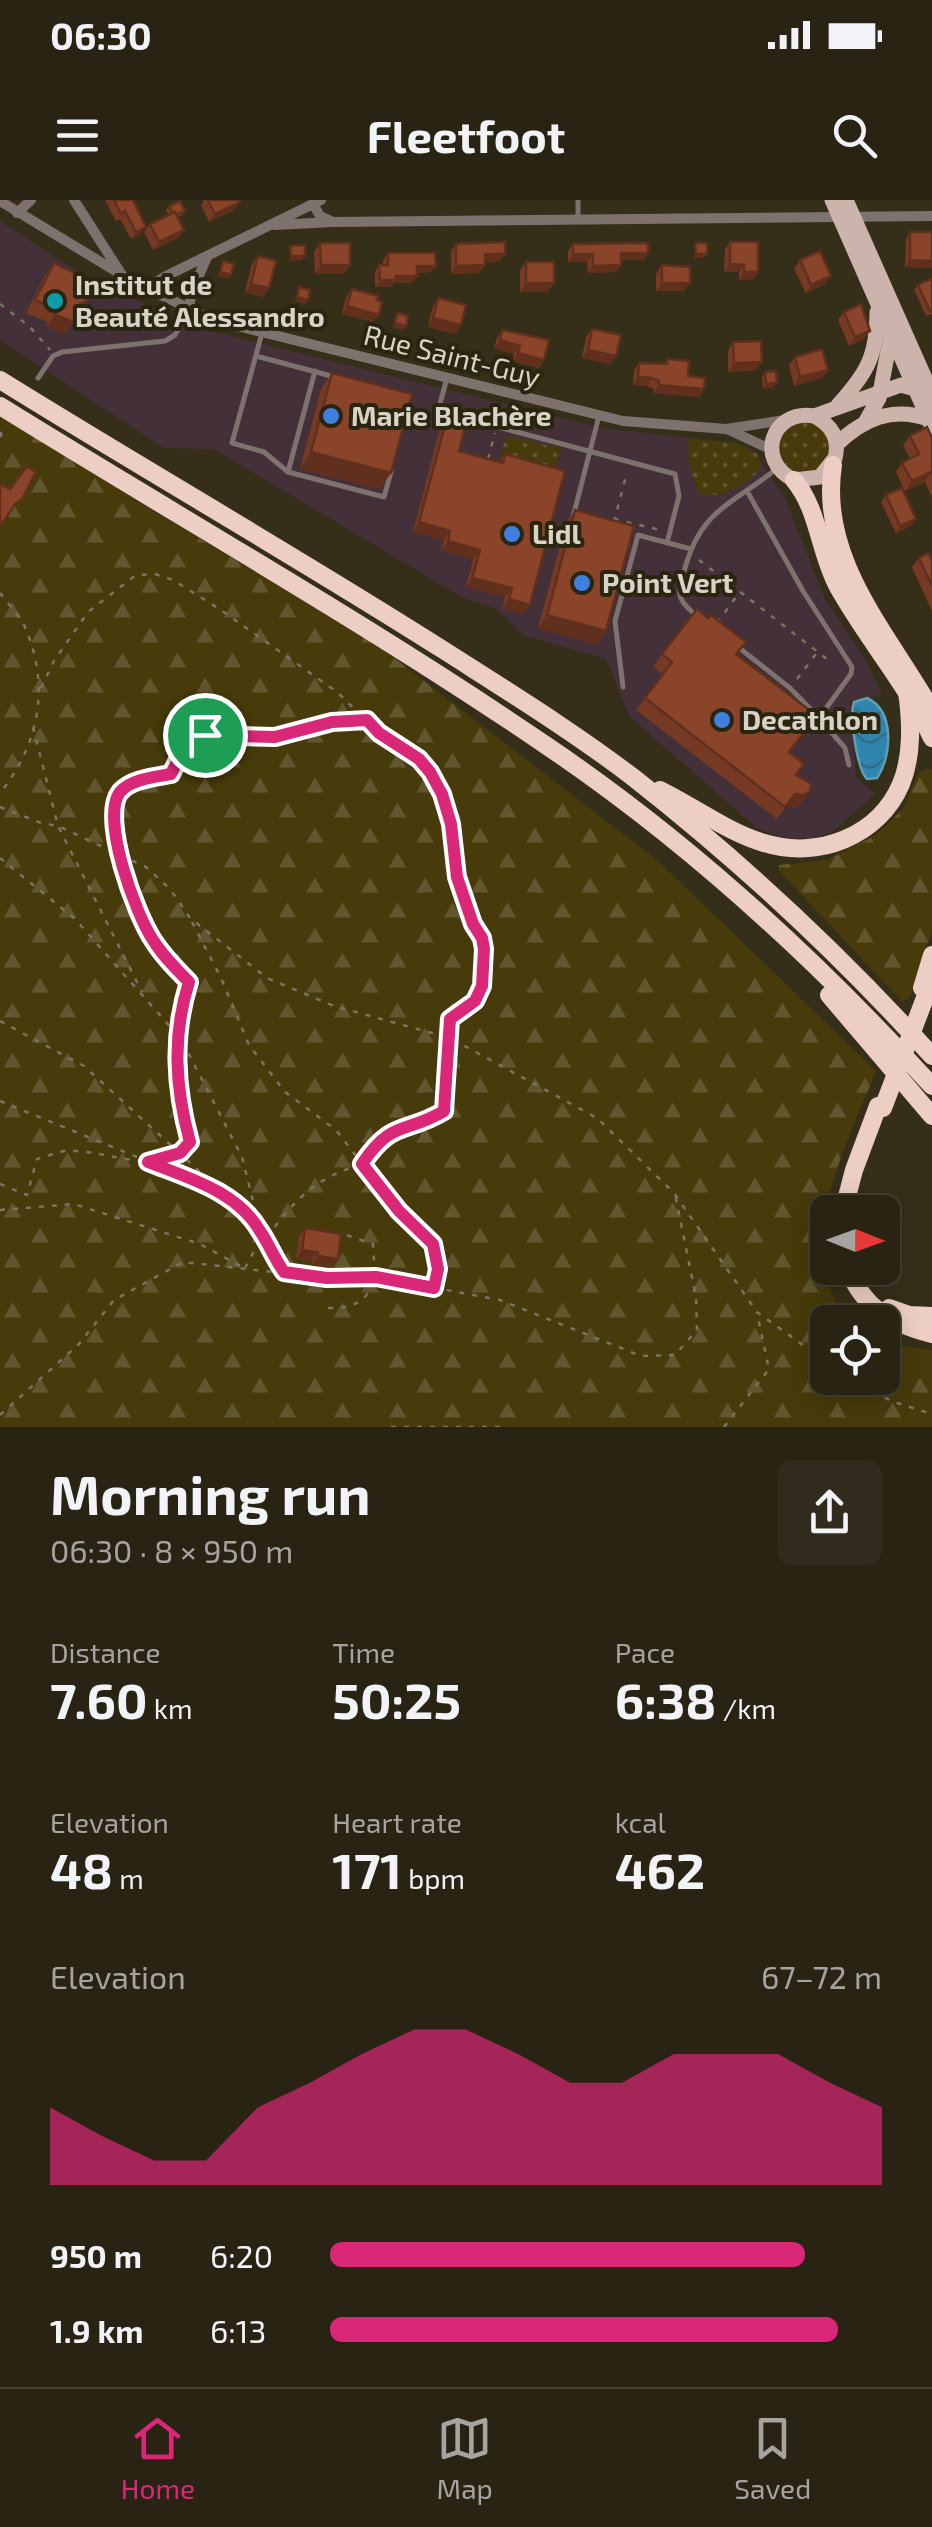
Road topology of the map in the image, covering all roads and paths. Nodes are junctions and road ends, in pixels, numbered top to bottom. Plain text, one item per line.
1 (31, 200) edge
2 (74, 200) edge
3 (578, 200) edge
4 (832, 200) edge
5 (846, 200) edge
6 (0, 201) edge
7 (317, 202) edge
8 (17, 213) junction
9 (932, 216) edge
10 (847, 218) junction
11 (578, 221) junction
12 (333, 222) junction
13 (269, 226) junction
14 (208, 256) junction
15 (124, 276) junction
16 (146, 289) junction
17 (884, 302) junction
18 (0, 304) edge
19 (189, 310) junction
20 (262, 332) junction
21 (891, 334) junction
22 (52, 356) junction
23 (256, 356) junction
24 (315, 371) junction
25 (38, 378) dead end
26 (341, 378) edge
27 (447, 378) junction
28 (0, 380) edge
29 (880, 391) junction
30 (928, 393) edge
31 (838, 405) junction
32 (0, 406) edge
33 (599, 415) junction
34 (814, 416) junction
35 (786, 420) junction
36 (866, 421) junction
37 (930, 423) edge
38 (726, 429) junction
39 (837, 444) junction
40 (770, 449) junction
41 (590, 452) junction
42 (488, 459) edge
43 (394, 460) edge
44 (498, 462) edge
45 (629, 462) junction
46 (832, 465) junction
47 (777, 468) junction
48 (288, 472) junction
49 (794, 480) junction
50 (746, 491) junction
51 (614, 519) junction
52 (572, 520) edge
53 (611, 531) edge
54 (664, 531) dead end
55 (667, 543) junction
56 (690, 552) junction
57 (740, 592) junction
58 (0, 594) edge
59 (713, 628) joint
60 (730, 641) edge
61 (818, 652) junction
62 (832, 663) dead end
63 (624, 687) dead end
64 (41, 688) junction
65 (790, 688) junction
66 (906, 691) junction
67 (932, 711) edge
68 (819, 718) junction
69 (367, 720) junction
70 (33, 727) junction
71 (932, 738) edge
72 (849, 764) dead end
73 (631, 776) junction
74 (0, 794) edge
75 (0, 807) edge
76 (58, 826) junction
77 (121, 855) junction
78 (0, 858) edge
79 (190, 918) junction
80 (791, 942) junction
81 (932, 956) edge
82 (927, 984) edge
83 (146, 999) junction
84 (0, 1021) edge
85 (177, 1034) junction
86 (447, 1037) junction
87 (932, 1056) edge
88 (932, 1086) edge
89 (0, 1102) edge
90 (932, 1116) edge
91 (180, 1153) junction
92 (148, 1162) junction
93 (362, 1164) junction
94 (0, 1184) edge
95 (222, 1192) junction
96 (674, 1193) junction
97 (850, 1195) edge
98 (0, 1210) edge
99 (260, 1229) junction
100 (343, 1234) edge
101 (264, 1241) junction
102 (245, 1268) junction
103 (284, 1272) junction
104 (376, 1277) junction
105 (855, 1285) edge
106 (863, 1285) edge
107 (434, 1288) junction
108 (328, 1308) dead end
109 (757, 1312) junction
110 (932, 1316) edge
111 (932, 1334) edge
112 (810, 1350) edge
113 (881, 1395) edge
114 (932, 1414) edge
115 (0, 1416) edge
116 (392, 1427) edge
117 (500, 1427) edge
118 (724, 1427) edge

1 - 8 street
2 - 15 street
3 - 11 lane
4 - 10 main road
5 - 10 main road
6 - 8 street, Rue Saint-Guy
7 - 12 street
7 - 13 street
8 - 15 street, Rue Saint-Guy
9 - 10 street
10 - 11 street
10 - 17 main road
11 - 12 street
12 - 13 street
13 - 14 street
14 - 16 street
14 - 19 street
15 - 16 street, Rue Saint-Guy
16 - 19 street, Rue Saint-Guy
17 - 21 main road
17 - 30 main road
17 - 31 main road
18 - 22 path
19 - 20 street, Rue Saint-Guy
19 - 22 lane
20 - 23 lane
20 - 27 street, Rue Saint-Guy
21 - 29 main road
21 - 30 main road
22 - 25 lane
23 - 24 lane
23 - 48 lane
24 - 26 lane
24 - 48 lane
27 - 33 street, Rue Saint-Guy
27 - 41 lane
28 - 73 highway
29 - 30 main road
29 - 31 main road
29 - 36 main road
30 - 37 main road
31 - 34 main road
32 - 80 highway
33 - 38 street, Rue Saint-Guy
33 - 41 lane
34 - 35 main road
34 - 39 main road
35 - 38 street, Rue Saint-Guy
35 - 40 main road
36 - 37 main road
36 - 39 main road
38 - 40 street, Rue Saint-Guy
39 - 46 main road
40 - 47 main road
41 - 45 lane
41 - 52 lane
42 - 44 path
43 - 48 lane
45 - 51 path
45 - 55 lane
46 - 49 main road
46 - 67 highway
47 - 49 main road
47 - 50 lane
49 - 66 highway
50 - 56 lane
50 - 68 lane
51 - 53 path
51 - 54 path
55 - 56 lane
55 - 63 lane
56 - 57 path
56 - 59 lane
57 - 59 path
57 - 61 path
58 - 64 path
60 - 65 lane
61 - 62 path
61 - 65 path
64 - 69 path
64 - 70 path
65 - 68 lane
66 - 71 highway
66 - 73 highway
68 - 72 lane
69 - 77 path
69 - 86 path
70 - 74 path
70 - 76 path
73 - 87 highway
75 - 76 path
76 - 77 path
76 - 83 path
77 - 79 path
77 - 85 path
78 - 83 path
79 - 86 path
79 - 93 path
80 - 88 highway
80 - 90 highway
81 - 82 highway
82 - 97 highway, bridge
83 - 85 path
84 - 91 path
85 - 91 path
85 - 99 path
86 - 93 path
86 - 96 path
89 - 92 path
91 - 92 path
91 - 95 path
92 - 94 path
92 - 95 path
93 - 101 path
93 - 107 path
95 - 99 path
96 - 107 path
96 - 109 path
98 - 102 path
99 - 101 path
99 - 102 path
100 - 104 path
101 - 103 path
102 - 103 path
102 - 115 path
103 - 104 path
104 - 107 path
104 - 108 path
105 - 111 highway
106 - 110 highway
109 - 112 path
109 - 118 path
113 - 114 path
116 - 117 path

